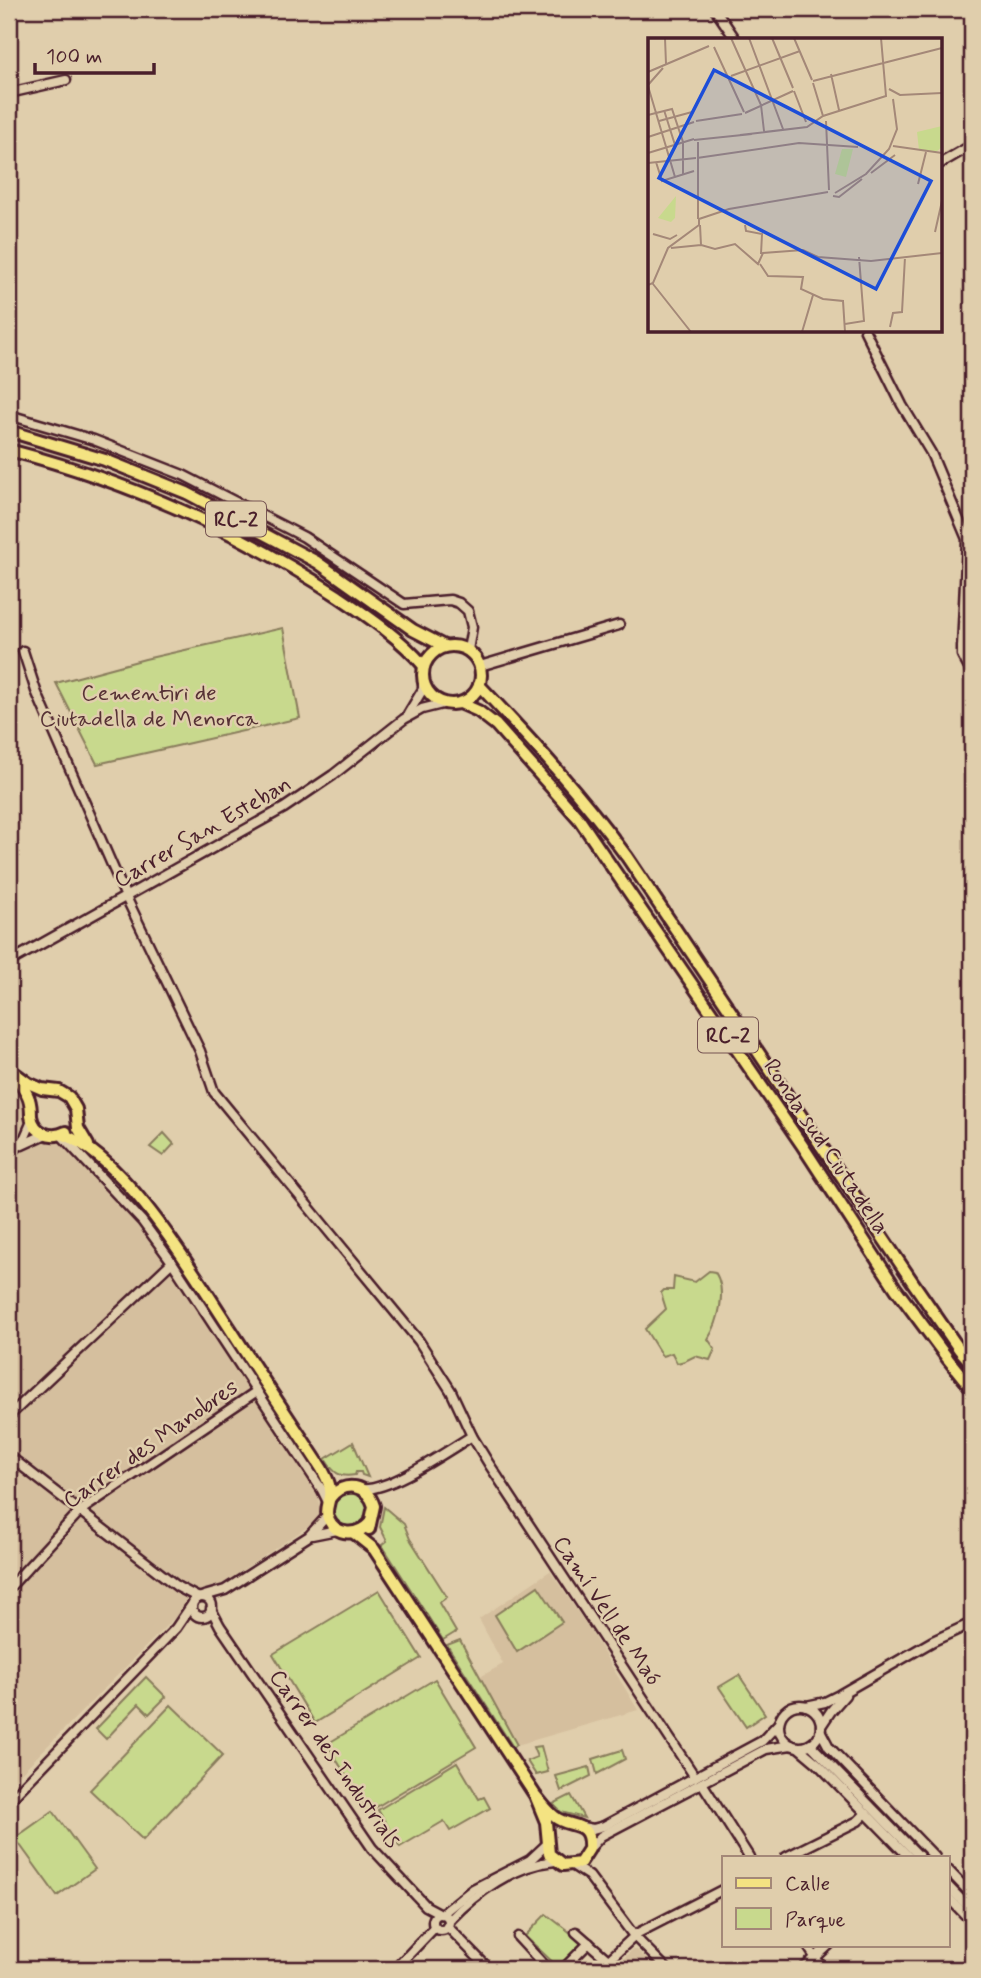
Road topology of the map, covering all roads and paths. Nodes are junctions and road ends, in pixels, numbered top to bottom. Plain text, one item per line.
1 (715, 9) edge
2 (735, 38) edge
3 (66, 80) dead end
4 (9, 93) edge
5 (972, 145) edge
6 (942, 162) edge
7 (866, 332) edge
8 (9, 415) edge
9 (9, 431) edge
10 (9, 450) edge
11 (619, 625) dead end
12 (444, 646) junction
13 (468, 650) junction
14 (23, 651) dead end
15 (424, 666) junction
16 (480, 666) junction
17 (972, 674) edge
18 (423, 679) junction
19 (480, 685) junction
20 (446, 703) junction
21 (460, 703) junction
22 (404, 719) junction
23 (126, 897) junction
24 (9, 962) edge
25 (9, 1070) edge
26 (53, 1090) junction
27 (32, 1115) junction
28 (76, 1119) junction
29 (46, 1134) junction
30 (62, 1134) junction
31 (94, 1153) junction
32 (12, 1154) edge
33 (172, 1262) junction
34 (972, 1364) edge
35 (972, 1389) edge
36 (257, 1391) junction
37 (9, 1416) edge
38 (472, 1436) junction
39 (9, 1456) edge
40 (322, 1469) junction
41 (393, 1482) junction
42 (344, 1487) junction
43 (361, 1489) junction
44 (329, 1500) junction
45 (373, 1506) junction
46 (80, 1511) junction
47 (327, 1516) junction
48 (370, 1523) junction
49 (337, 1530) junction
50 (354, 1533) junction
51 (309, 1536) junction
52 (373, 1549) junction
53 (9, 1588) edge
54 (225, 1590) junction
55 (196, 1601) junction
56 (212, 1608) junction
57 (202, 1617) junction
58 (972, 1623) edge
59 (220, 1626) junction
60 (176, 1628) junction
61 (857, 1686) junction
62 (806, 1706) junction
63 (779, 1723) junction
64 (821, 1729) junction
65 (811, 1745) junction
66 (794, 1746) junction
67 (698, 1780) junction
68 (535, 1795) junction
69 (9, 1801) edge
70 (866, 1813) junction
71 (574, 1824) junction
72 (547, 1841) junction
73 (589, 1849) junction
74 (748, 1856) edge
75 (788, 1856) edge
76 (908, 1856) edge
77 (919, 1856) edge
78 (934, 1856) edge
79 (555, 1861) junction
80 (572, 1865) junction
81 (950, 1872) edge
82 (950, 1888) edge
83 (722, 1890) edge
84 (972, 1895) edge
85 (950, 1899) edge
86 (426, 1906) junction
87 (972, 1911) edge
88 (441, 1914) junction
89 (972, 1922) edge
90 (448, 1924) junction
91 (434, 1925) junction
92 (576, 1932) dead end
93 (634, 1936) junction
94 (518, 1937) dead end
95 (589, 1943) junction
96 (808, 1946) edge
97 (828, 1946) edge
98 (815, 1958) junction
99 (608, 1960) junction
100 (972, 1965) edge
101 (485, 1968) edge
102 (394, 1969) edge
103 (540, 1969) edge
104 (563, 1969) edge
105 (599, 1969) edge
106 (667, 1969) edge
107 (803, 1969) edge
108 (823, 1969) edge
109 (968, 1969) edge

1 - 2 street
3 - 4 street
5 - 6 street
7 - 17 street
8 - 13 street
9 - 12 main road, RC-2
10 - 15 main road, RC-2
11 - 16 street
12 - 13 main road, RC-2
12 - 15 main road
13 - 16 main road
14 - 23 street, Camí Vell de Maó
15 - 18 main road
16 - 19 main road
18 - 20 main road
18 - 22 street, Carrer San Esteban
19 - 21 main road
19 - 34 main road, Ronda sud Ciutadella / RC-2
20 - 21 main road, RC-2
20 - 22 street, Carrer San Esteban
21 - 35 main road, Ronda sud Ciutadella / RC-2
22 - 23 street, Carrer San Esteban
23 - 24 street, Carrer San Esteban
23 - 38 street, Camí Vell de Maó
25 - 26 main road
25 - 27 main road
26 - 27 main road
26 - 28 main road
27 - 29 main road
27 - 32 street
28 - 30 main road
28 - 31 main road
29 - 30 main road
29 - 32 street
30 - 31 main road
30 - 33 street
31 - 40 main road
33 - 36 street
33 - 37 street
36 - 44 street
36 - 46 street, Carrer des Manobres
38 - 41 street
38 - 67 street, Camí Vell de Maó
39 - 46 street
40 - 42 main road
40 - 44 main road
41 - 43 street
41 - 45 street
42 - 43 main road
42 - 44 main road
43 - 45 main road
44 - 47 main road
45 - 48 main road
46 - 53 street, Carrer des Manobres
46 - 55 street
47 - 49 main road
47 - 51 street
48 - 50 main road
48 - 52 main road
49 - 50 main road
49 - 51 street
50 - 52 main road
51 - 54 street
52 - 68 main road
54 - 55 street
54 - 56 street
55 - 56 street, Carrer des Industrials
55 - 57 street
55 - 60 street
56 - 57 street
56 - 59 street, Carrer des Industrials
57 - 59 street, Carrer des Industrials
57 - 60 street
58 - 61 street
59 - 86 street, Carrer des Industrials
60 - 69 street
61 - 62 street
61 - 64 street
62 - 63 street
62 - 64 street
63 - 66 street
63 - 67 street
64 - 65 street
64 - 78 street
65 - 66 street
65 - 77 street
66 - 67 street
66 - 70 street
67 - 71 street
67 - 73 street
67 - 74 street, Camí Vell de Maó
68 - 71 main road
68 - 72 main road
70 - 75 street
70 - 76 street
71 - 72 main road
71 - 73 main road
72 - 79 main road
72 - 88 street
73 - 80 main road
79 - 80 main road
79 - 90 street
80 - 93 street
81 - 84 street
82 - 87 street
83 - 93 street
85 - 89 street
86 - 88 street, Carrer des Industrials
86 - 91 street, Carrer des Industrials
88 - 90 street
88 - 91 street
90 - 91 street
90 - 101 street
91 - 102 street
92 - 95 street
93 - 99 street
93 - 106 street
94 - 103 street
95 - 99 street
95 - 104 street
96 - 98 street
97 - 98 street
98 - 107 street
98 - 108 street
99 - 105 street
100 - 109 street

